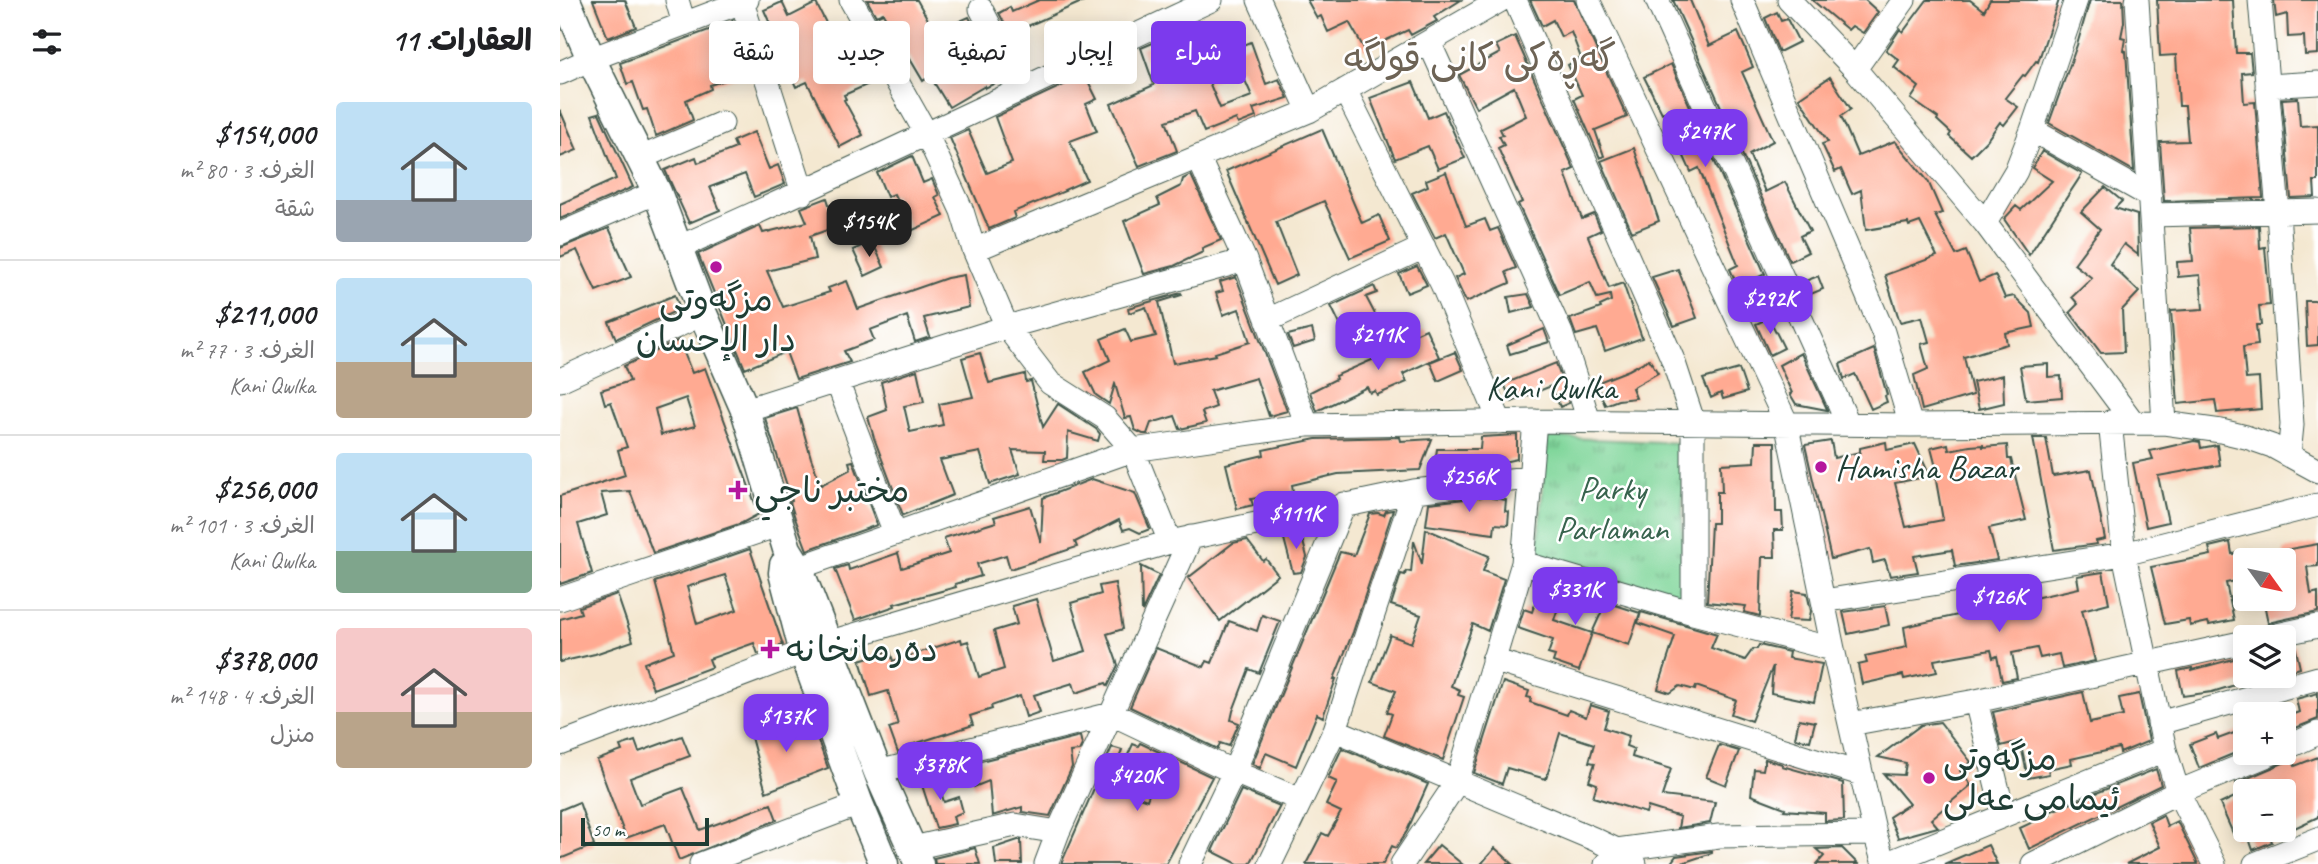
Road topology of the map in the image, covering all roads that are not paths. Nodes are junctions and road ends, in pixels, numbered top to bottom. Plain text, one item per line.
1 (677, 0) edge
2 (851, 0) edge
3 (1211, 0) edge
4 (1259, 0) edge
5 (1501, 0) edge
6 (1515, 0) edge
7 (1588, 0) edge
8 (1657, 0) edge
9 (1742, 0) edge
10 (1789, 0) edge
11 (1904, 0) edge
12 (2076, 0) edge
13 (2137, 0) edge
14 (2260, 0) edge
15 (744, 1) edge
16 (566, 8) edge
17 (981, 9) dead end
18 (684, 24) junction
19 (1429, 41) junction
20 (591, 59) junction
21 (1855, 69) junction
22 (560, 73) edge
23 (2318, 83) edge
24 (2267, 86) junction
25 (1022, 88) junction
26 (1345, 90) junction
27 (1309, 111) junction
28 (722, 123) dead end
29 (2032, 130) junction
30 (926, 133) junction
31 (1198, 157) junction
32 (640, 159) junction
33 (657, 192) junction
34 (803, 193) junction
35 (2150, 205) junction
36 (2318, 211) edge
37 (2278, 212) junction
38 (1985, 223) junction
39 (560, 234) edge
40 (1424, 247) junction
41 (677, 248) junction
42 (974, 250) junction
43 (1245, 260) junction
44 (703, 314) junction
45 (1268, 320) junction
46 (1007, 327) junction
47 (560, 380) edge
48 (837, 381) junction
49 (745, 410) junction
50 (1535, 421) junction
51 (1589, 421) junction
52 (1693, 421) junction
53 (1500, 422) junction
54 (1786, 422) junction
55 (2122, 422) junction
56 (2164, 423) junction
57 (1848, 424) junction
58 (1307, 425) junction
59 (1910, 425) junction
60 (1133, 450) junction
61 (2289, 455) junction
62 (2318, 471) edge
63 (1528, 478) junction
64 (1414, 491) junction
65 (1344, 504) junction
66 (2318, 505) edge
67 (895, 533) junction
68 (1180, 539) junction
69 (786, 553) junction
70 (2124, 554) junction
71 (1523, 564) junction
72 (560, 599) edge
73 (1823, 601) junction
74 (1693, 613) junction
75 (2318, 626) edge
76 (2296, 631) edge
77 (2233, 645) edge
78 (815, 648) junction
79 (1833, 649) junction
80 (1493, 660) junction
81 (2146, 665) junction
82 (2318, 678) edge
83 (1976, 701) junction
84 (1112, 714) junction
85 (2159, 723) junction
86 (1850, 724) junction
87 (1335, 730) junction
88 (2318, 733) edge
89 (2296, 743) edge
90 (560, 744) edge
91 (2165, 750) junction
92 (2243, 765) edge
93 (878, 772) junction
94 (1234, 772) junction
95 (1861, 774) junction
96 (1457, 782) junction
97 (2178, 792) junction
98 (1300, 800) junction
99 (859, 804) junction
100 (2004, 816) junction
101 (1058, 832) junction
102 (1874, 834) junction
103 (2318, 839) edge
104 (916, 856) edge
105 (2287, 858) edge
106 (1620, 859) edge
107 (701, 864) edge
108 (884, 864) edge
109 (1046, 864) edge
110 (1190, 864) edge
111 (1270, 864) edge
112 (1402, 864) edge
113 (1884, 864) edge
114 (2033, 864) edge
115 (2214, 864) edge
116 (2255, 864) edge

1 - 18 street
2 - 30 street
3 - 25 street
4 - 27 street
5 - 19 street
6 - 52 street
7 - 54 street
8 - 57 street
9 - 59 street
10 - 21 street
11 - 21 street
12 - 29 street
13 - 35 street
14 - 24 street
15 - 18 street
15 - 34 street
16 - 20 main road
17 - 25 street
18 - 20 street
19 - 26 street
19 - 51 street
20 - 22 street
20 - 32 main road
21 - 38 street
23 - 24 street
24 - 37 street
25 - 30 street
26 - 27 street
26 - 40 street
27 - 31 street
28 - 32 street
29 - 35 street
29 - 38 street
30 - 34 street
30 - 42 street
31 - 42 street
31 - 43 street
32 - 33 main road
33 - 39 street
33 - 41 main road
34 - 41 street
35 - 37 street
35 - 56 street
36 - 37 street
37 - 61 street
38 - 55 street
40 - 45 street
40 - 53 street
41 - 44 main road
42 - 46 street
43 - 45 street
43 - 46 street
44 - 47 street
44 - 49 main road
45 - 58 street
46 - 48 street
46 - 60 street
48 - 49 street
48 - 67 street
49 - 69 main road
50 - 51 street, Kani Qwlka
50 - 53 street, Kani Qwlka
50 - 63 street
51 - 52 street, Kani Qwlka
52 - 54 street, Kani Qwlka
52 - 74 street
53 - 58 street, Kani Qwlka
54 - 57 street, Kani Qwlka
54 - 73 street
55 - 56 street, Kani Qwlka
55 - 59 street, Kani Qwlka
55 - 70 street
56 - 61 street, Kani Qwlka
57 - 59 street, Kani Qwlka
58 - 60 street, Kani Qwlka
60 - 67 street, Kani Qwlka
60 - 68 street
61 - 62 street, Kani Qwlka
63 - 64 street
63 - 71 street
64 - 65 street
64 - 87 street
65 - 68 street
65 - 94 street
66 - 70 street
67 - 69 street, Kani Qwlka
68 - 78 street
68 - 84 street
69 - 72 street, Kani Qwlka
69 - 78 main road
70 - 73 street
70 - 81 street
71 - 74 street
71 - 80 street
73 - 79 street
74 - 79 street
75 - 76 street
77 - 81 street
78 - 90 street
78 - 93 main road
78 - 99 main road
79 - 86 street
80 - 95 street
80 - 96 street
81 - 83 street
81 - 85 street
82 - 85 street
83 - 86 street
83 - 100 street
84 - 93 street
84 - 94 street
84 - 101 street
85 - 91 street
86 - 95 street
87 - 96 street
87 - 98 street
88 - 89 street
91 - 97 street
91 - 100 street
92 - 97 street
93 - 104 main road
94 - 98 street
94 - 110 street
95 - 102 street
96 - 106 street
96 - 112 street
97 - 114 street
97 - 115 street
98 - 111 street
99 - 107 street
99 - 108 main road
100 - 113 street
101 - 104 street
101 - 109 street
102 - 106 street
102 - 113 street
103 - 105 street
105 - 116 street

